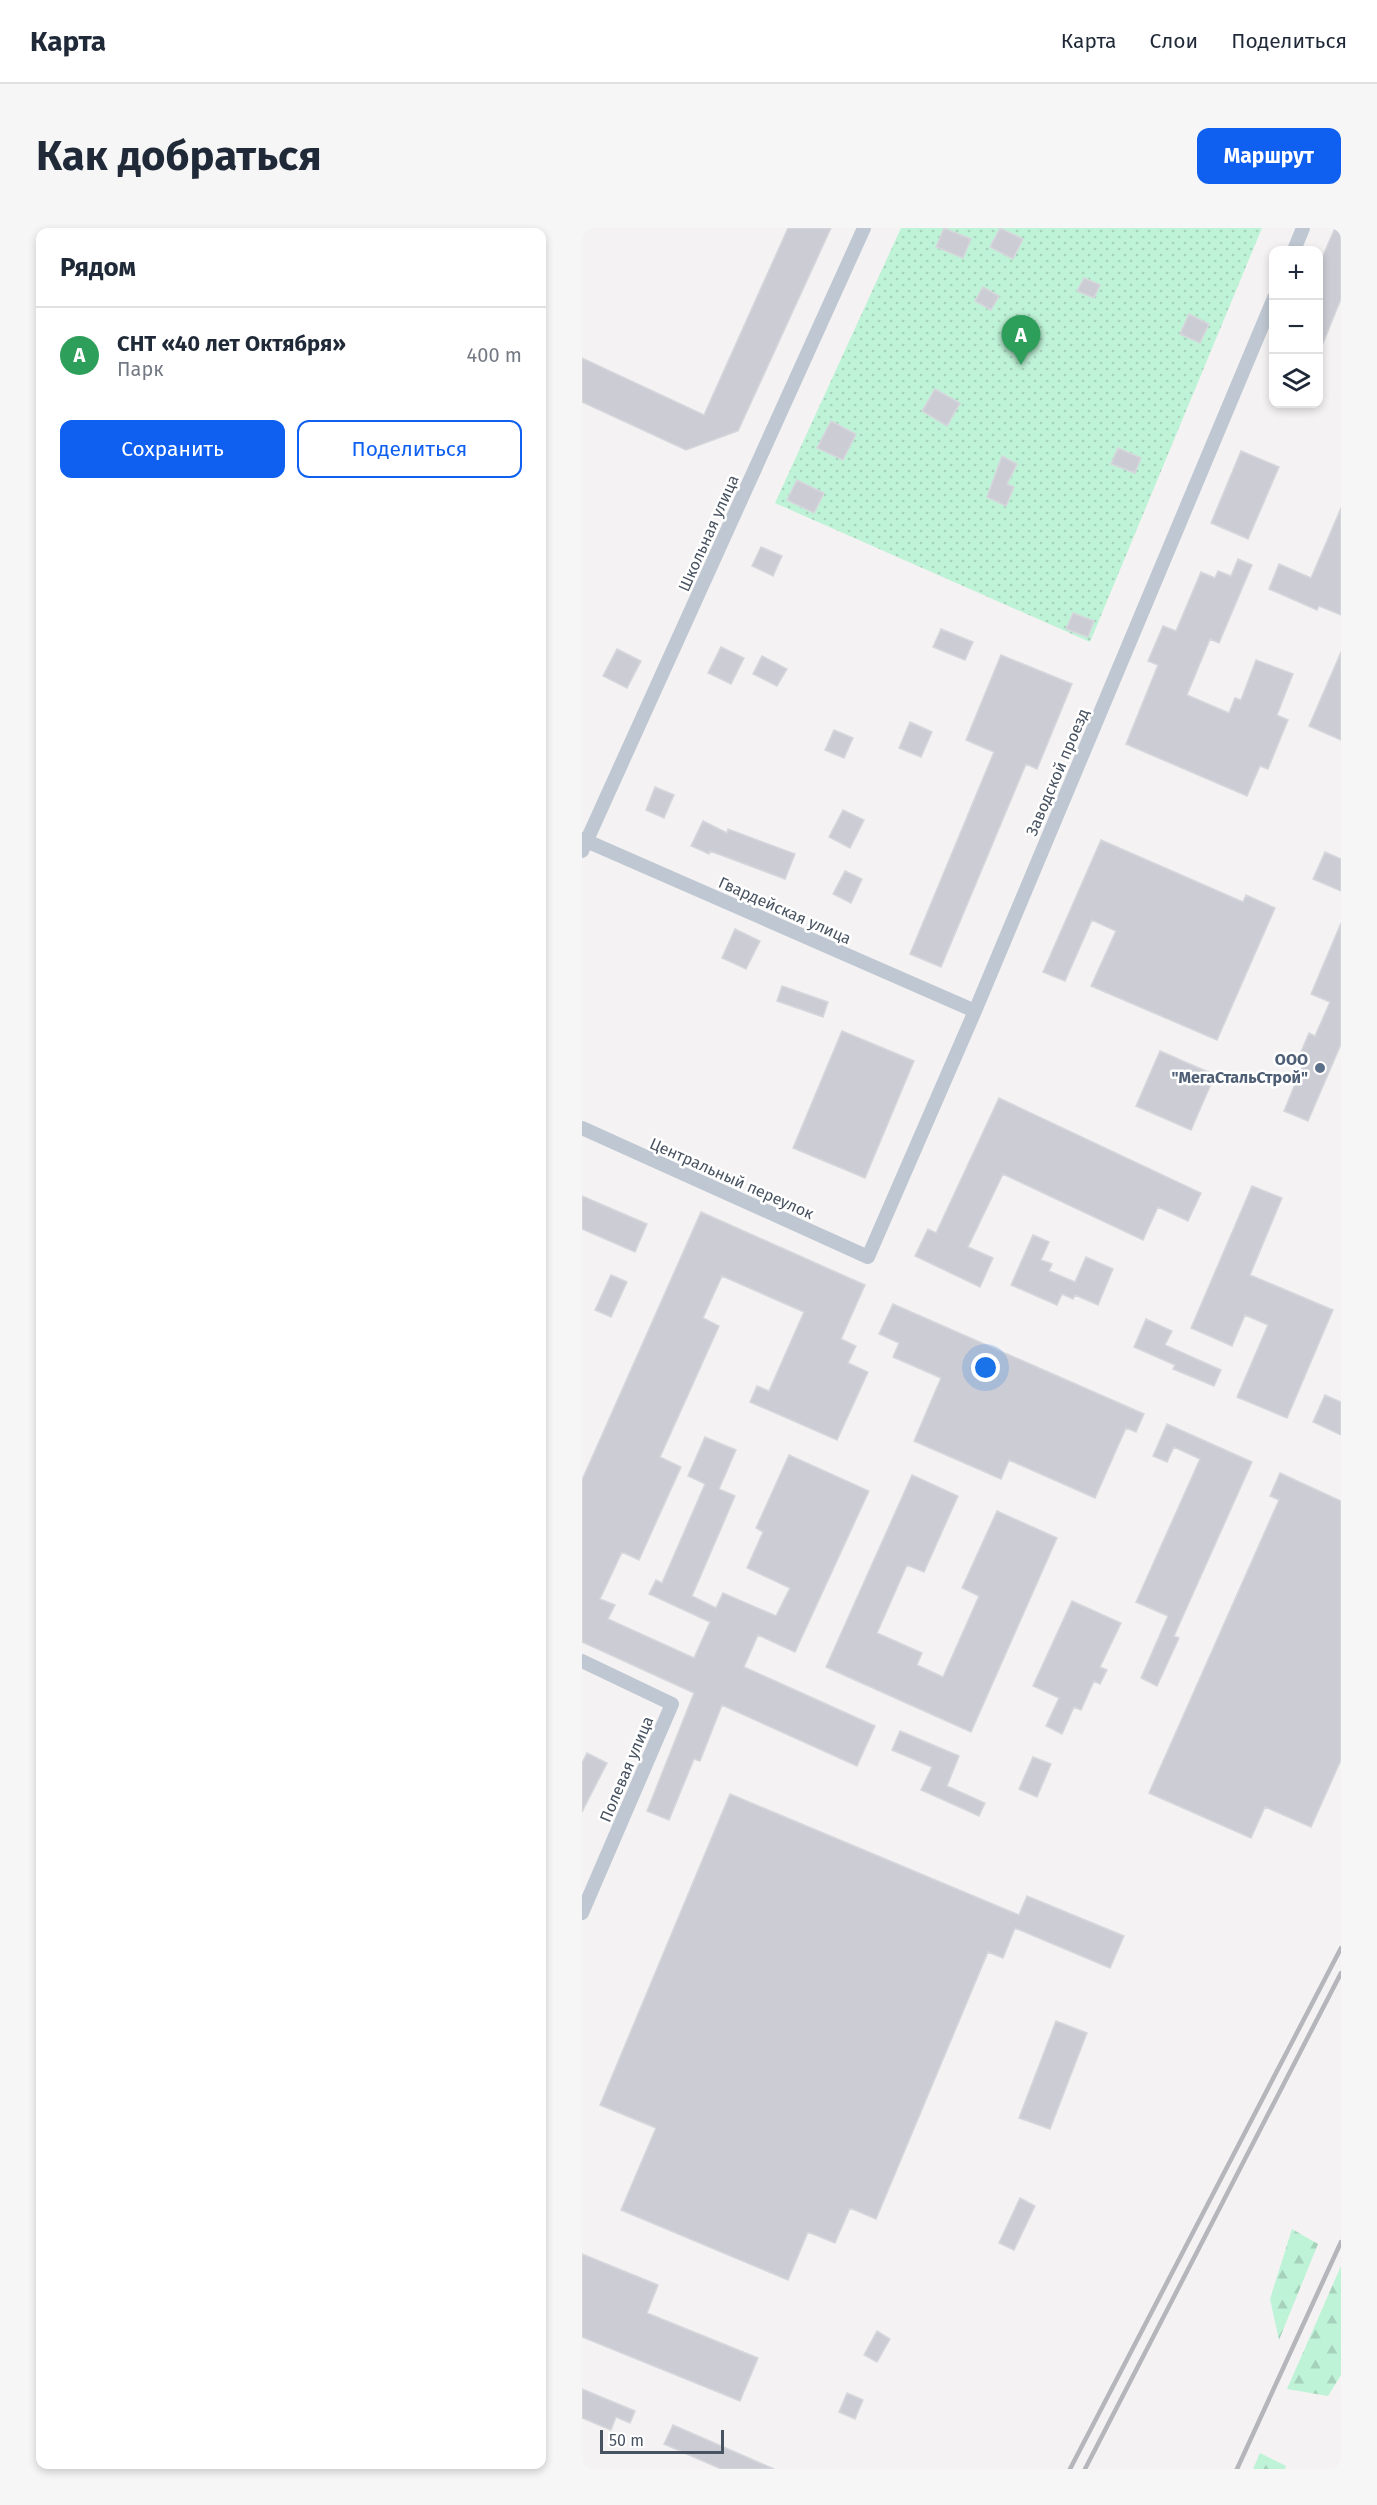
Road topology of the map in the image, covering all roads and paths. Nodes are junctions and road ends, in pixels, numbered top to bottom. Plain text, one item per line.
1 (864, 228) edge
2 (1303, 228) edge
3 (1296, 246) edge
4 (1273, 300) edge
5 (583, 844) edge
6 (975, 1011) junction
7 (582, 1128) edge
8 (868, 1257) joint
9 (582, 1661) edge
10 (582, 1913) edge

1 - 5 street, Школьная улица
2 - 3 street
4 - 6 street, Заводской проезд
5 - 6 street, Гвардейская улица
6 - 8 street, Заводской проезд
7 - 8 street, Центральный переулок
9 - 10 street, Полевая улица

